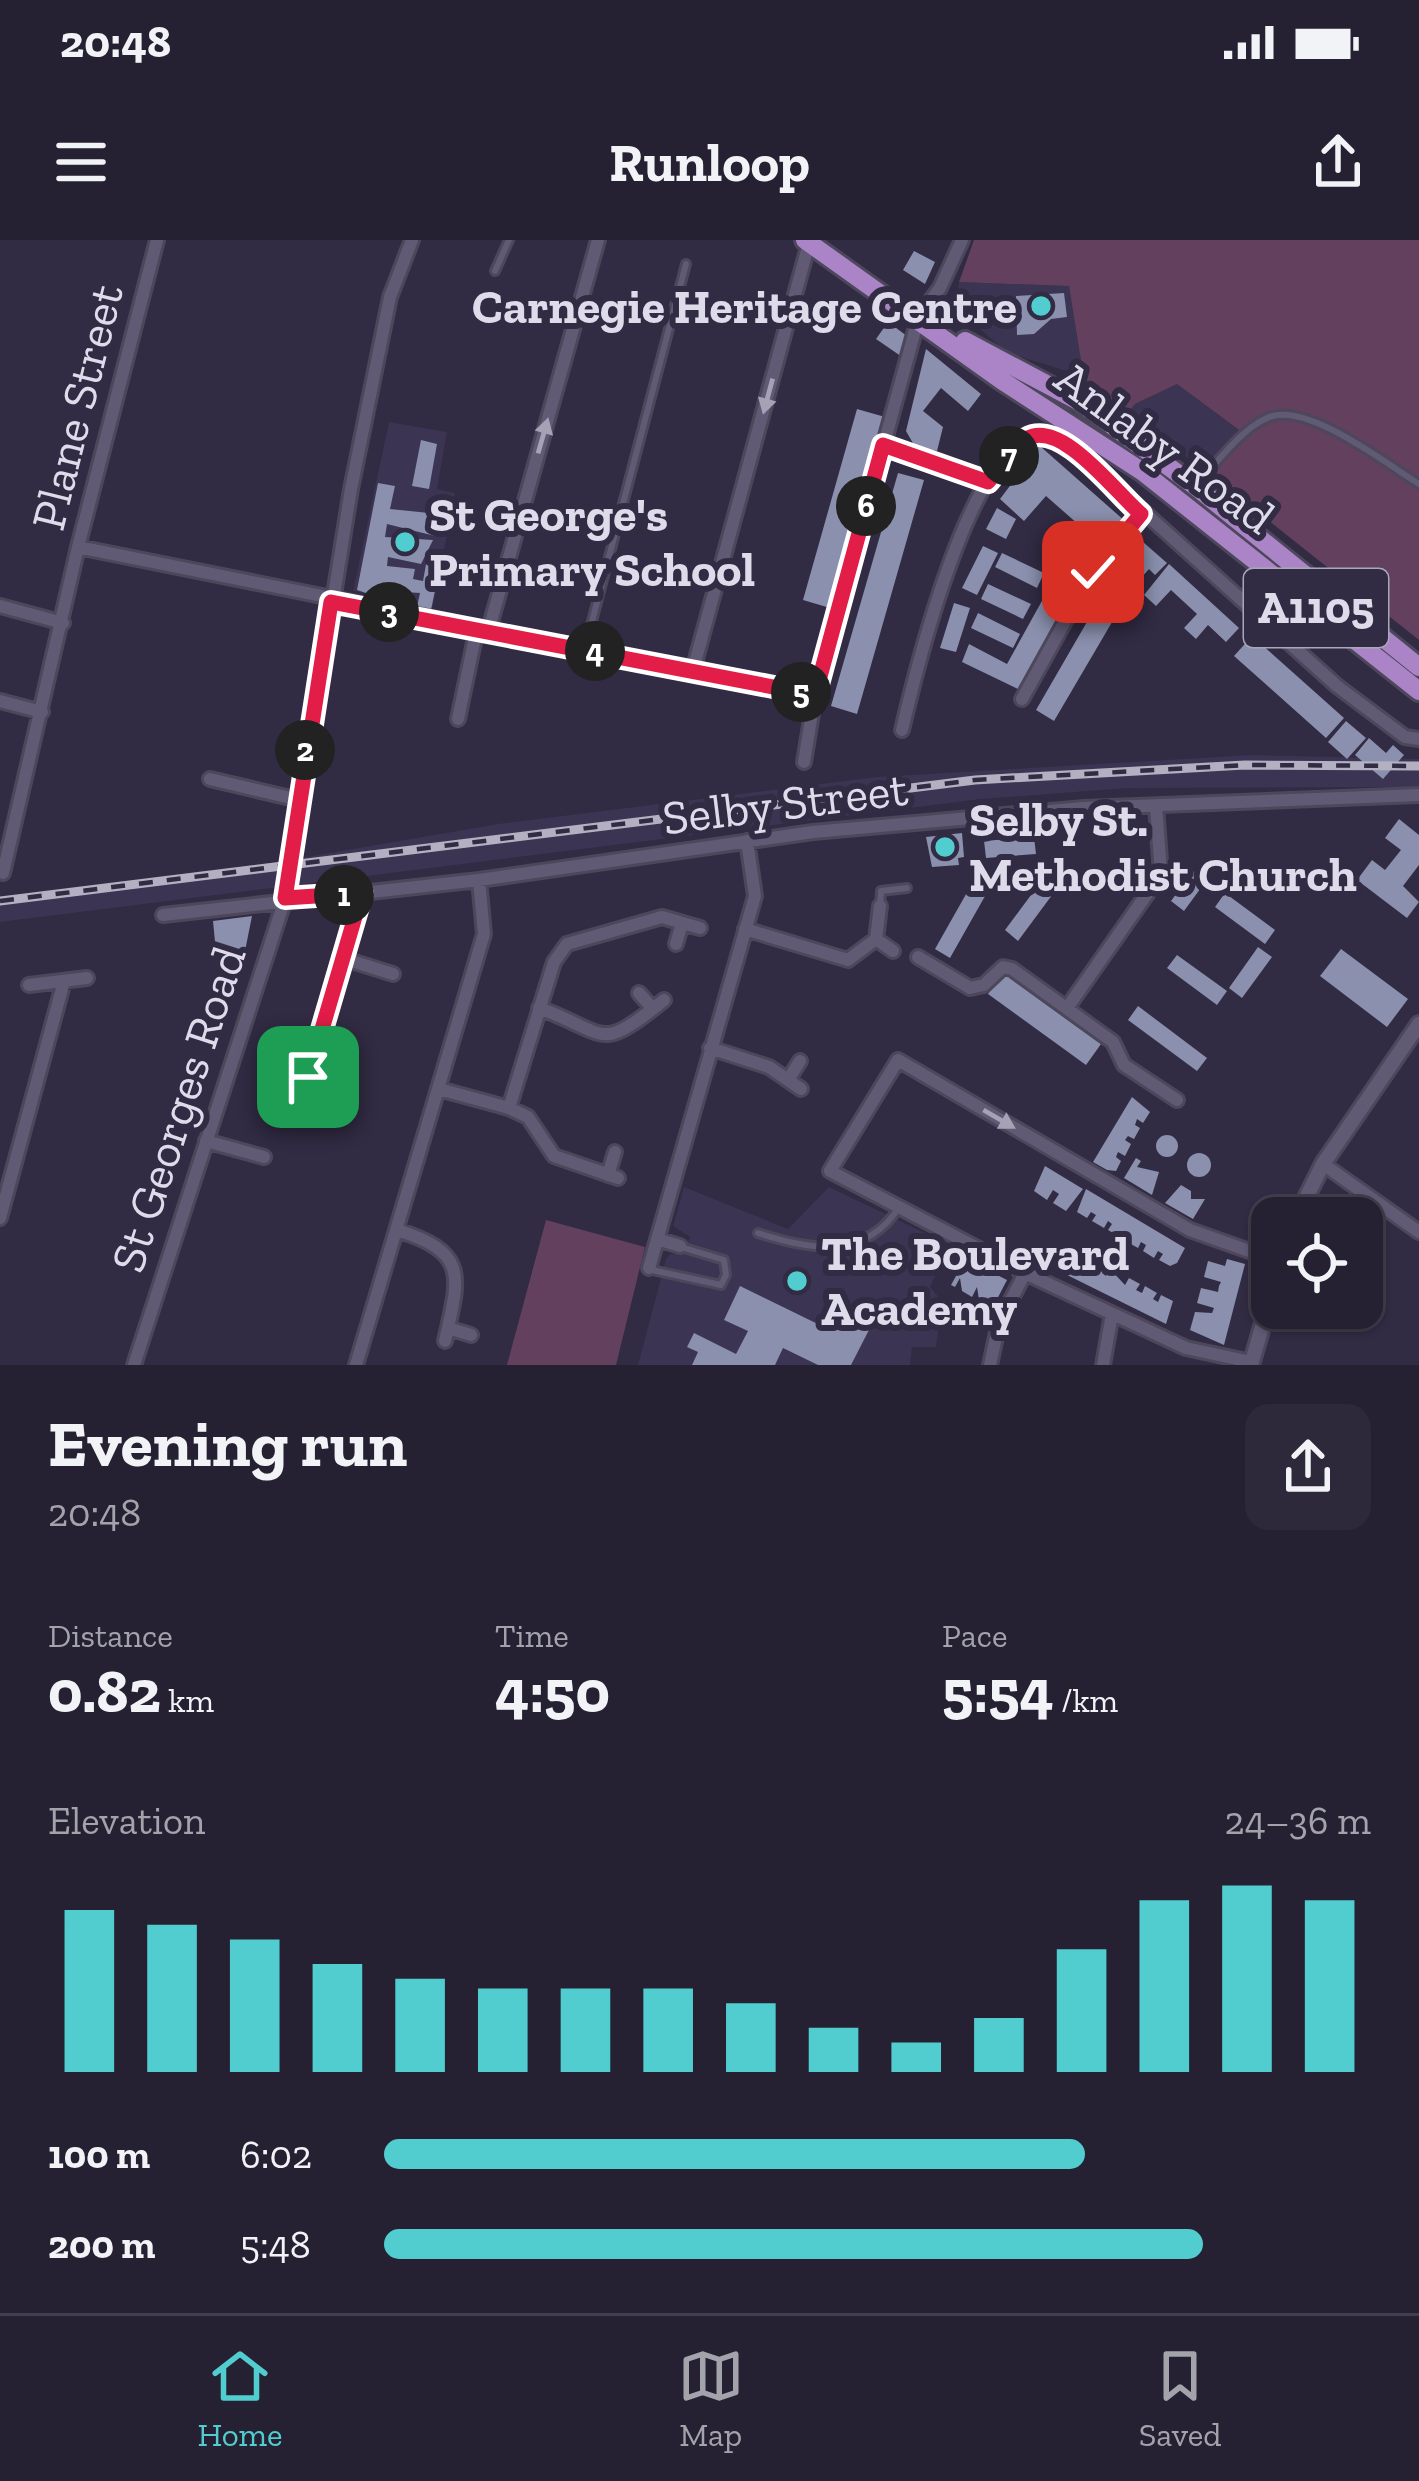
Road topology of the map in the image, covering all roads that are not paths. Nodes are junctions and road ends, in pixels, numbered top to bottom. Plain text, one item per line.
1 (157, 240) edge
2 (412, 240) edge
3 (509, 240) edge
4 (598, 240) edge
5 (962, 240) edge
6 (807, 241) edge
7 (686, 264) dead end
8 (495, 271) dead end
9 (919, 316) junction
10 (883, 445) junction
11 (988, 482) junction
12 (1419, 484) edge
13 (1195, 486) junction
14 (1141, 514) junction
15 (1221, 521) junction
16 (78, 547) junction
17 (331, 602) junction
18 (0, 606) edge
19 (63, 623) junction
20 (483, 629) junction
21 (585, 648) junction
22 (1419, 667) edge
23 (693, 670) junction
24 (1419, 691) edge
25 (815, 695) junction
26 (1022, 699) dead end
27 (0, 700) edge
28 (42, 712) junction
29 (458, 719) dead end
30 (902, 730) dead end
31 (1419, 739) edge
32 (804, 762) dead end
33 (210, 779) dead end
34 (1419, 795) edge
35 (299, 800) junction
36 (1156, 806) junction
37 (5, 839) edge
38 (747, 841) junction
39 (3, 873) dead end
40 (479, 880) junction
41 (907, 888) dead end
42 (362, 893) junction
43 (285, 898) junction
44 (880, 906) joint
45 (164, 915) dead end
46 (682, 922) junction
47 (700, 928) dead end
48 (745, 929) junction
49 (876, 939) junction
50 (676, 944) dead end
51 (893, 951) dead end
52 (918, 957) dead end
53 (345, 959) junction
54 (393, 974) dead end
55 (87, 978) dead end
56 (63, 985) junction
57 (29, 986) dead end
58 (639, 992) dead end
59 (1067, 1008) junction
60 (539, 1009) junction
61 (1419, 1024) edge
62 (1406, 1041) junction
63 (710, 1048) junction
64 (1419, 1052) edge
65 (800, 1061) dead end
66 (332, 1070) dead end
67 (788, 1080) junction
68 (439, 1089) junction
69 (801, 1089) dead end
70 (1177, 1100) dead end
71 (509, 1108) junction
72 (206, 1141) junction
73 (615, 1152) dead end
74 (265, 1156) dead end
75 (1323, 1164) junction
76 (1306, 1197) edge
77 (899, 1208) junction
78 (0, 1218) edge
79 (397, 1230) junction
80 (1419, 1232) edge
81 (758, 1233) dead end
82 (657, 1239) junction
83 (680, 1246) joint
84 (1251, 1252) edge
85 (649, 1268) joint
86 (1024, 1273) junction
87 (1112, 1314) junction
88 (1261, 1329) edge
89 (471, 1335) dead end
90 (1251, 1363) edge
91 (134, 1365) edge
92 (356, 1365) edge
93 (990, 1365) edge
94 (1102, 1365) edge

1 - 16 street, Plane Street
2 - 17 street, St Georges Road
3 - 8 lane
20 -> 4 street
5 - 9 street
6 - 9 main road, Anlaby Road / A1105
6 -> 23 street
7 - 21 lane
9 - 10 street
9 - 13 main road, Anlaby Road / A1105
9 - 15 main road, Anlaby Road / A1105
10 - 11 street
10 - 25 street
11 - 14 street, Anlaby Road
11 - 30 street
12 - 13 lane
13 - 15 main road, Anlaby Road / A1105
14 - 26 street
14 - 31 street, Anlaby Road
15 - 22 main road, Anlaby Road / A1105
15 - 24 main road, Anlaby Road / A1105
16 - 17 street
16 - 19 street, Plane Street
17 - 20 street
17 - 35 street, St Georges Road
18 - 19 street
19 - 28 street, Plane Street
20 - 21 street
20 - 29 street
21 - 23 street
23 - 25 street
25 - 32 street
27 - 28 street
28 - 37 street, Plane Street
33 - 35 street
34 - 36 street, Selby Street
35 - 43 street, St Georges Road
36 - 38 street, Selby Street
36 - 59 street
37 - 39 street, Plane Street
38 - 40 street, Selby Street
38 - 48 street
40 - 42 street, Selby Street
40 - 68 street
41 - 44 lane
42 - 43 street, Selby Street
42 - 53 street
43 - 45 street, Selby Street
43 - 72 street, St Georges Road
44 - 49 street
46 - 47 street
46 - 50 street
46 - 60 street
48 - 49 street
48 - 63 street
49 - 51 street
52 - 59 street
53 - 54 street
53 - 66 street
55 - 56 street
56 - 57 street
56 - 78 street
58 - 60 street
59 - 70 street
60 - 71 street
61 - 62 street
62 - 64 street
62 - 75 street
63 - 67 street
63 - 82 street
65 - 67 street
67 - 69 street
68 - 71 street
68 - 79 street
71 - 73 street
72 - 74 street
72 - 91 street, St Georges Road
75 - 76 street
75 - 80 street
77 - 81 lane
77 -> 84 street
77 - 86 street
79 - 89 street
79 - 92 street
82 - 83 street
82 - 85 street
83 - 85 lane
86 - 87 street
86 - 93 street
87 - 90 street
87 - 94 street
88 - 90 street

